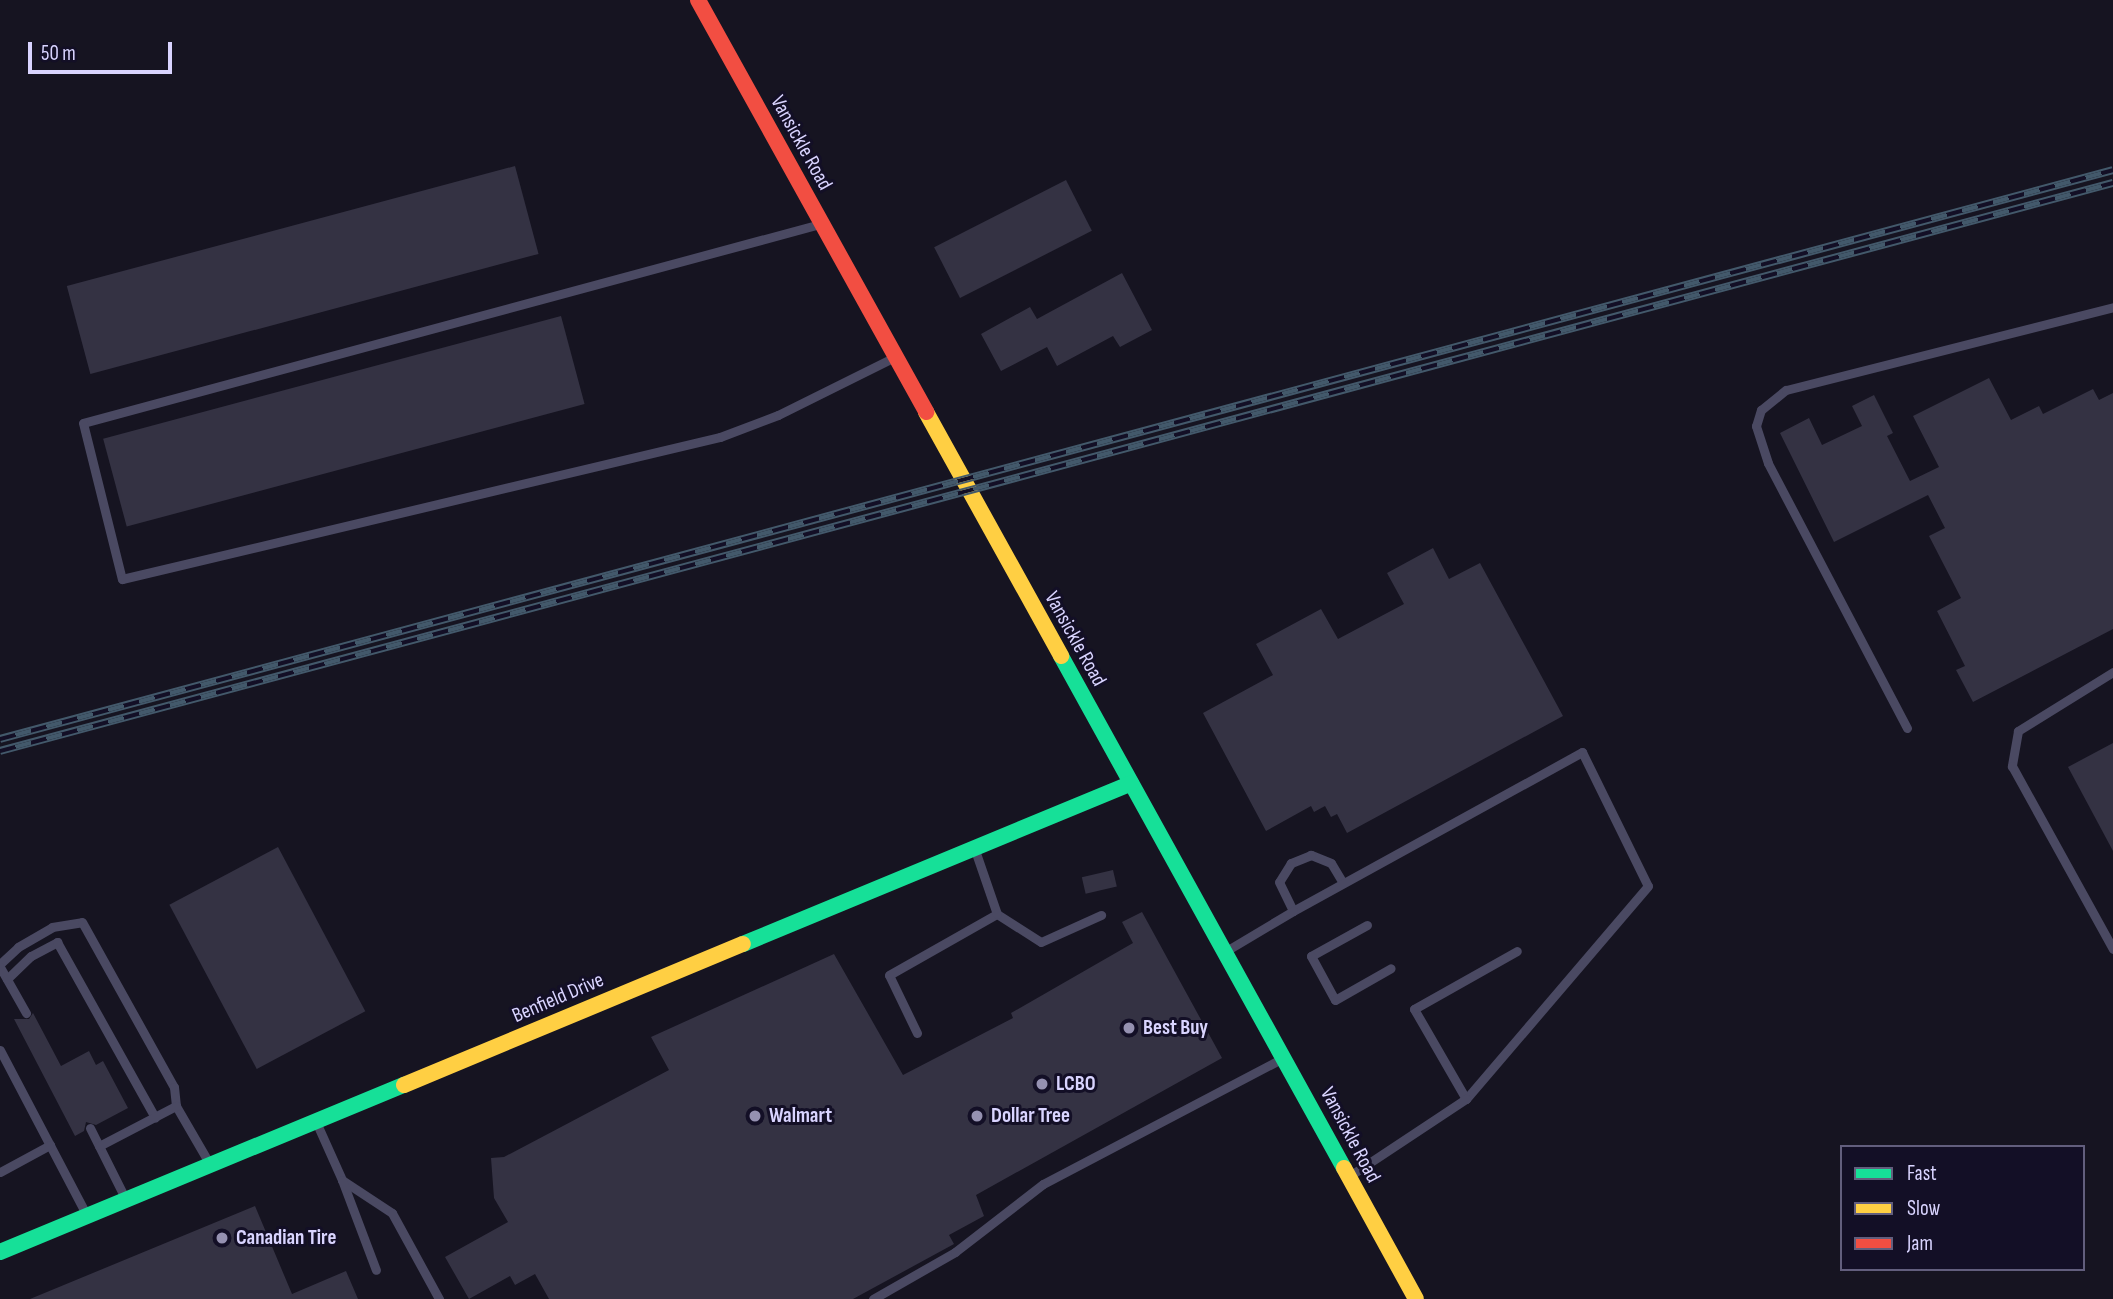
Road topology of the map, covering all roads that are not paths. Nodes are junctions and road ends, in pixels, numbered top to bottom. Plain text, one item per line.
1 (698, 0) edge
2 (821, 223) junction
3 (2113, 307) edge
4 (895, 357) junction
5 (2113, 672) edge
6 (1907, 727) dead end
7 (1131, 783) junction
8 (975, 848) junction
9 (1343, 883) junction
10 (1293, 911) junction
11 (997, 914) junction
12 (1101, 915) dead end
13 (1367, 925) dead end
14 (2113, 949) edge
15 (1226, 951) junction
16 (1517, 951) dead end
17 (0, 966) edge
18 (1391, 968) dead end
19 (7, 979) junction
20 (26, 1013) dead end
21 (917, 1033) dead end
22 (0, 1050) edge
23 (1284, 1057) junction
24 (1466, 1099) junction
25 (176, 1106) junction
26 (155, 1117) junction
27 (316, 1121) junction
28 (90, 1128) dead end
29 (50, 1145) junction
30 (99, 1146) junction
31 (210, 1165) junction
32 (0, 1172) edge
33 (1349, 1177) junction
34 (342, 1180) junction
35 (126, 1199) junction
36 (87, 1216) junction
37 (0, 1252) edge
38 (376, 1270) dead end
39 (439, 1299) edge
40 (873, 1299) edge
41 (1416, 1299) edge

1 - 2 street, Vansickle Road
2 - 4 street, Vansickle Road
2 - 4 lane
3 - 6 lane
4 - 7 street, Vansickle Road
5 - 14 lane
7 - 8 street, Benfield Drive
7 - 15 street, Vansickle Road
8 - 11 lane
8 - 27 street, Benfield Drive
9 - 10 lane
9 - 10 lane
9 - 24 lane
10 - 15 lane
11 - 12 lane
11 - 21 lane
13 - 18 lane
15 - 23 street, Vansickle Road
16 - 24 lane
17 - 19 lane
17 - 25 lane
19 - 20 lane
19 - 26 lane
22 - 29 lane
23 - 33 street, Vansickle Road
23 - 40 lane
24 - 33 lane
25 - 26 lane
25 - 31 lane
26 - 30 lane
27 - 31 street, Benfield Drive
27 - 34 lane
28 - 30 lane
29 - 32 lane
29 - 36 lane
30 - 35 lane
31 - 35 street, Benfield Drive
33 - 41 street, Vansickle Road
34 - 38 lane
34 - 39 lane
35 - 36 street, Benfield Drive
36 - 37 street, Benfield Drive

